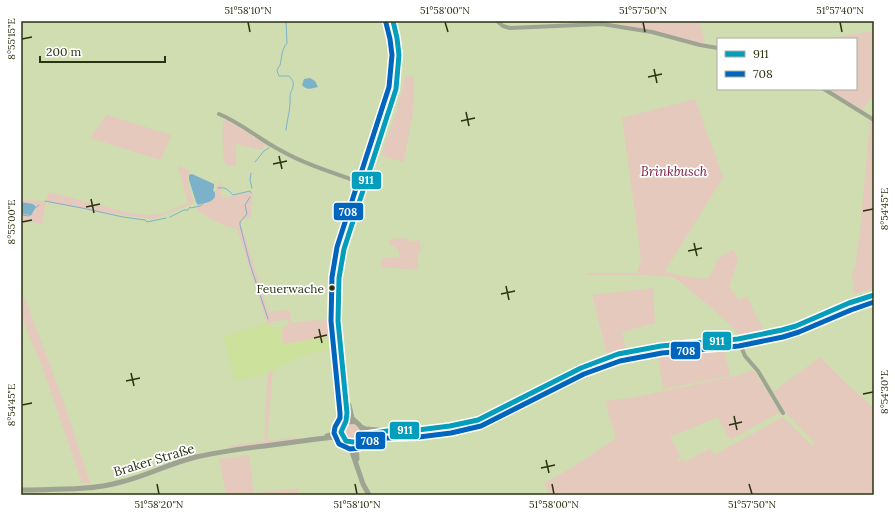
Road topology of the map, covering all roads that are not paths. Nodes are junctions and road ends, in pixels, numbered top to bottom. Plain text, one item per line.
1 (393, 21) edge
2 (496, 21) edge
3 (717, 48) edge
4 (826, 90) edge
5 (219, 114) dead end
6 (874, 120) edge
7 (365, 184) junction
8 (874, 295) edge
9 (738, 339) junction
10 (346, 393) junction
11 (783, 413) dead end
12 (356, 422) junction
13 (345, 423) junction
14 (361, 427) junction
15 (342, 429) junction
16 (387, 431) junction
17 (317, 439) junction
18 (360, 439) junction
19 (345, 440) junction
20 (357, 466) junction
21 (21, 490) edge
22 (369, 495) edge

1 - 7 street
2 - 3 street
4 - 6 street
5 - 7 street
7 - 10 street
8 - 9 street
9 - 11 street
9 - 16 street
10 - 12 street
10 - 13 street
12 - 13 street
12 - 14 street
13 - 15 street
14 - 16 street
14 - 18 street
15 - 17 street, Braker Straße
15 - 19 street
16 - 18 street
17 - 19 street, Braker Straße
17 - 21 street, Braker Straße
18 - 19 street
18 - 20 street
19 - 20 street
20 - 22 street

